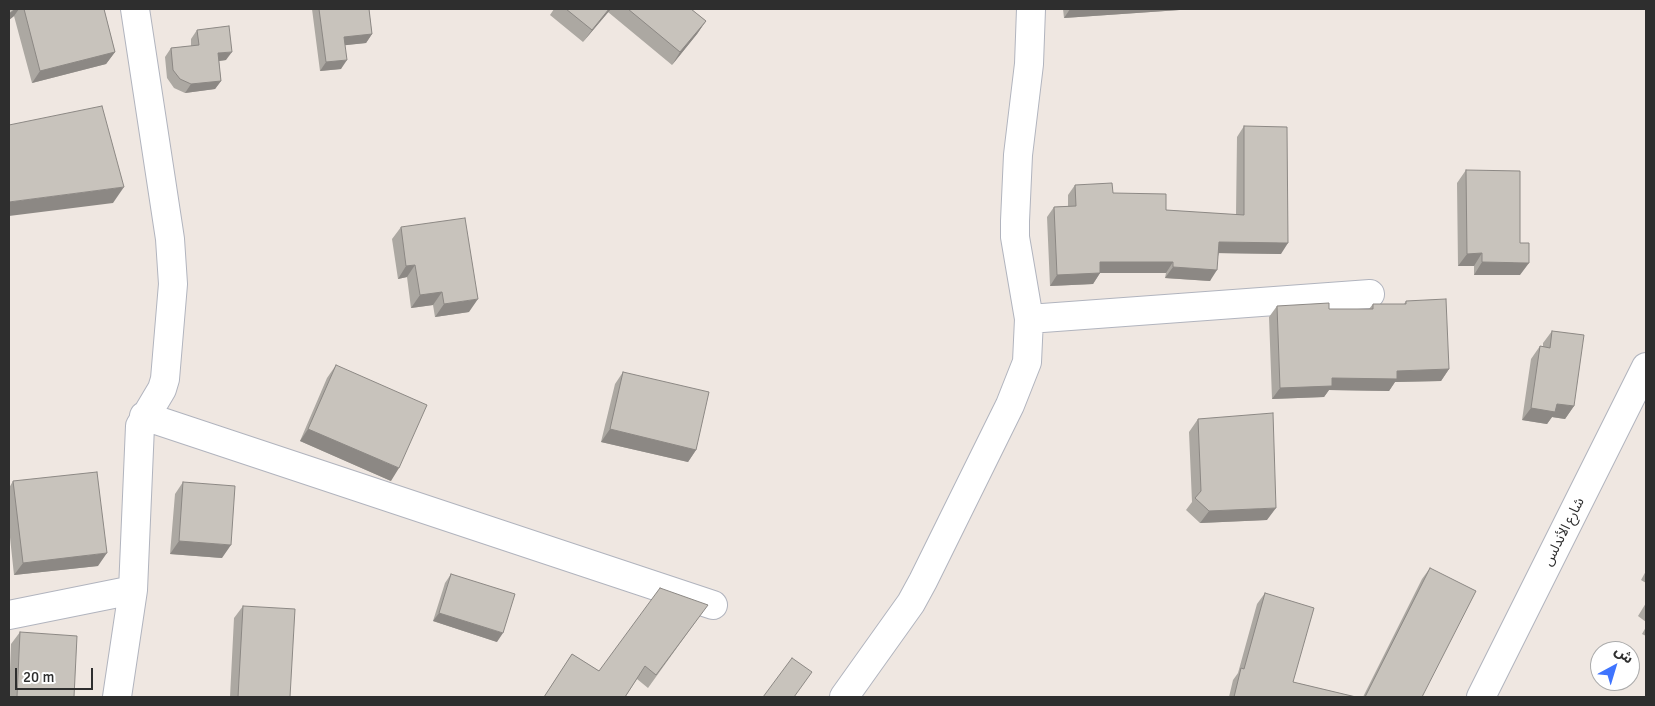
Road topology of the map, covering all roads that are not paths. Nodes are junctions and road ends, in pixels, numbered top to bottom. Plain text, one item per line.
1 (135, 9) edge
2 (1031, 9) edge
3 (1370, 294) dead end
4 (1029, 318) junction
5 (1646, 367) edge
6 (144, 416) junction
7 (133, 590) junction
8 (713, 605) dead end
9 (9, 615) edge
10 (118, 697) edge
11 (844, 697) edge
12 (1481, 697) edge

1 - 6 street
2 - 4 street
3 - 4 street
4 - 11 street
5 - 12 street, شارع الأندلس
6 - 7 street
6 - 8 street
7 - 9 street
7 - 10 street

